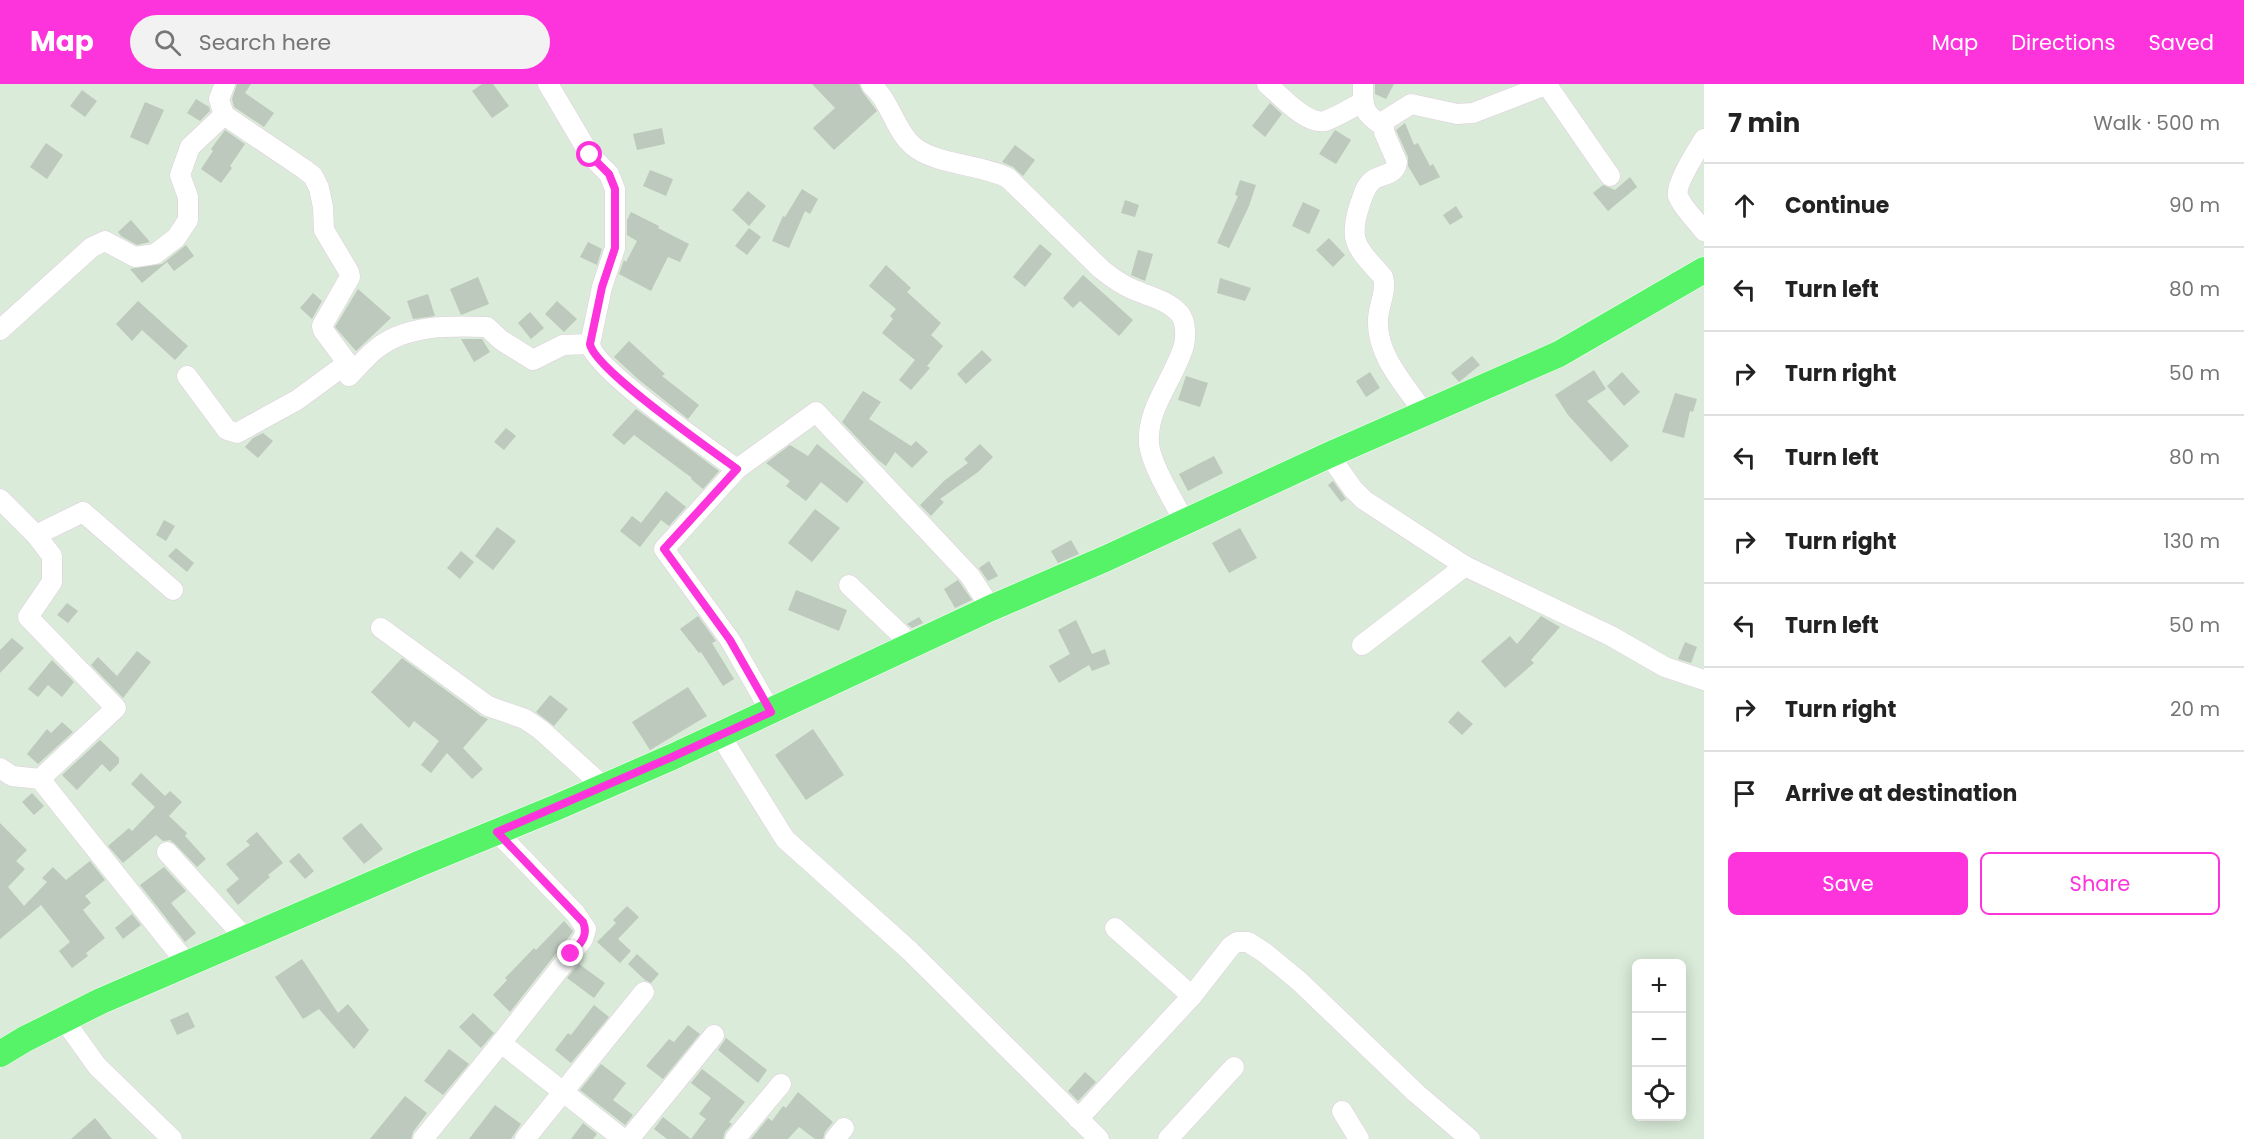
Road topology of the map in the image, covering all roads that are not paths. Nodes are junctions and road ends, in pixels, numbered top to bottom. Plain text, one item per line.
1 (225, 84) edge
2 (871, 84) edge
3 (1267, 84) edge
4 (1548, 84) edge
5 (552, 86) edge
6 (1363, 93) edge
7 (224, 115) junction
8 (1383, 126) junction
9 (1704, 139) edge
10 (1610, 176) dead end
11 (1704, 231) edge
12 (1704, 270) edge
13 (0, 330) edge
14 (590, 344) junction
15 (342, 368) junction
16 (187, 376) dead end
17 (1425, 414) junction
18 (1329, 455) junction
19 (737, 469) junction
20 (0, 499) edge
21 (1185, 523) junction
22 (36, 535) junction
23 (1465, 566) junction
24 (849, 585) dead end
25 (173, 590) dead end
26 (991, 608) junction
27 (381, 628) dead end
28 (912, 645) junction
29 (1362, 645) dead end
30 (1704, 680) edge
31 (771, 712) junction
32 (720, 735) junction
33 (0, 768) edge
34 (40, 779) junction
35 (604, 787) junction
36 (497, 832) junction
37 (167, 852) dead end
38 (1115, 928) dead end
39 (246, 939) junction
40 (188, 965) junction
41 (644, 992) dead end
42 (1192, 996) junction
43 (64, 1020) junction
44 (714, 1035) dead end
45 (501, 1043) junction
46 (0, 1054) edge
47 (1234, 1067) dead end
48 (781, 1084) dead end
49 (563, 1092) junction
50 (1342, 1111) dead end
51 (1078, 1119) junction
52 (172, 1139) edge
53 (423, 1139) edge
54 (525, 1139) edge
55 (623, 1139) edge
56 (629, 1139) edge
57 (735, 1139) edge
58 (1099, 1139) edge
59 (1168, 1139) edge
60 (1359, 1139) edge
61 (1470, 1139) edge

1 - 7 street
2 - 21 street
3 - 6 street
4 - 8 street
4 - 10 street
5 - 14 street
6 - 8 street
7 - 13 street
7 - 15 street
8 - 17 street
9 - 11 street
12 - 17 main road
14 - 15 street
14 - 19 street
15 - 16 street
17 - 18 main road
18 - 21 main road
18 - 23 street
19 - 26 street
19 - 31 street
20 - 22 street
21 - 26 main road
22 - 25 street
22 - 34 street
23 - 29 street
23 - 30 street
24 - 28 street
26 - 28 main road
27 - 35 street
28 - 31 main road
31 - 32 main road
32 - 35 main road
32 - 51 street
33 - 34 street
34 - 40 street
35 - 36 main road
36 - 39 main road
36 - 45 street
37 - 39 street
38 - 42 street
39 - 40 main road
40 - 43 main road
41 - 49 street
42 - 51 street
42 - 61 street
43 - 46 main road
43 - 52 street
44 - 56 street
45 - 49 street
45 - 53 street
47 - 59 street
48 - 57 street
49 - 54 street
49 - 55 street
50 - 60 street
51 - 58 street

